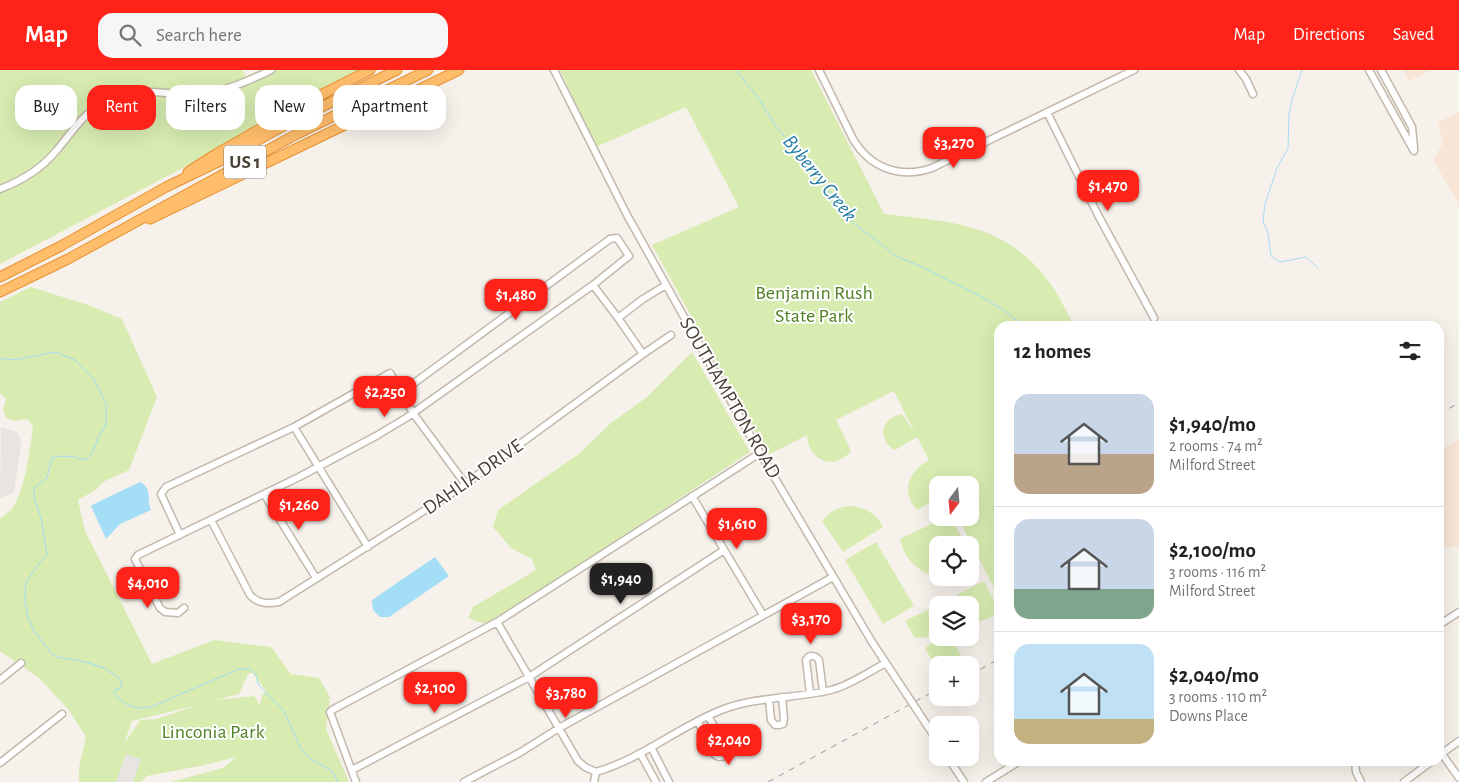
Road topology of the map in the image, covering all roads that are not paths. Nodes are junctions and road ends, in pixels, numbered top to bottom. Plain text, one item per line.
1 (271, 70) edge
2 (370, 70) edge
3 (396, 70) edge
4 (428, 70) edge
5 (459, 70) edge
6 (554, 70) edge
7 (819, 70) edge
8 (1134, 70) edge
9 (1239, 70) edge
10 (1369, 70) edge
11 (1381, 70) edge
12 (1253, 94) dead end
13 (1047, 112) junction
14 (166, 187) junction
15 (0, 189) edge
16 (104, 239) junction
17 (0, 277) edge
18 (593, 285) junction
19 (666, 285) junction
20 (0, 292) edge
21 (618, 318) junction
22 (1154, 318) dead end
23 (671, 335) dead end
24 (643, 354) junction
25 (402, 392) junction
26 (413, 414) junction
27 (294, 427) junction
28 (760, 453) junction
29 (318, 467) junction
30 (466, 484) junction
31 (264, 494) junction
32 (692, 496) junction
33 (211, 520) junction
34 (180, 535) junction
35 (368, 547) junction
36 (724, 550) junction
37 (834, 576) junction
38 (316, 578) junction
39 (184, 608) dead end
40 (1459, 612) edge
41 (763, 615) junction
42 (497, 622) junction
43 (1444, 622) edge
44 (21, 663) dead end
45 (886, 663) junction
46 (529, 677) junction
47 (0, 680) edge
48 (822, 692) junction
49 (810, 693) junction
50 (782, 697) junction
51 (769, 699) junction
52 (62, 714) dead end
53 (708, 716) junction
54 (698, 722) junction
55 (559, 728) junction
56 (929, 728) edge
57 (1459, 741) edge
58 (651, 747) junction
59 (1444, 752) edge
60 (640, 753) junction
61 (1444, 760) edge
62 (0, 763) edge
63 (953, 766) edge
64 (1012, 766) edge
65 (1355, 766) edge
66 (1425, 766) edge
67 (352, 770) junction
68 (596, 772) junction
69 (1459, 778) edge
70 (356, 782) edge
71 (464, 782) edge
72 (594, 782) edge
73 (656, 782) edge
74 (669, 782) edge
75 (964, 782) edge
76 (986, 782) edge
77 (1361, 782) edge
78 (1404, 782) edge

1 - 15 street
2 - 14 highway, US 1
3 - 14 highway, US 1
4 - 16 highway, US 1
5 - 16 highway, US 1
6 - 19 street, SOUTHAMPTON ROAD
7 - 13 street
8 - 13 street
9 - 12 street
10 - 11 street
13 - 22 street
14 - 17 highway, US 1
16 - 20 highway, US 1
18 - 21 street
18 - 25 street
18 - 26 street
19 - 21 street
19 - 28 street, SOUTHAMPTON ROAD
21 - 24 street
23 - 24 street, DAHLIA DRIVE
24 - 30 street, DAHLIA DRIVE
25 - 26 street
25 - 27 street
26 - 29 street
26 - 30 street
27 - 29 street
27 - 34 street
28 - 32 street
28 - 37 street, SOUTHAMPTON ROAD
29 - 31 street
29 - 35 street
30 - 35 street, DAHLIA DRIVE
31 - 33 street
31 - 38 street
32 - 36 street
32 - 42 street
33 - 34 street
33 - 38 street, DAHLIA DRIVE
34 - 39 street
35 - 38 street, DAHLIA DRIVE
36 - 41 street
36 - 46 street
37 - 41 street
37 - 45 street, SOUTHAMPTON ROAD
40 - 43 street
41 - 55 street
42 - 46 street
42 - 67 street
44 - 47 street
45 - 48 street
45 - 56 street, SOUTHAMPTON ROAD, bridge
46 - 55 street
46 - 67 street
48 - 49 street
48 - 49 street
49 - 50 street
50 - 51 street
50 - 51 street
51 - 53 street
52 - 62 street
53 - 54 street
53 - 54 street
54 - 58 street
55 - 68 street
55 - 71 street
57 - 59 street
58 - 60 street
58 - 74 street
60 - 68 street
60 - 73 street
61 - 69 street
63 - 75 street
64 - 76 street
65 - 77 street
66 - 78 street
67 - 70 street
68 - 72 street

